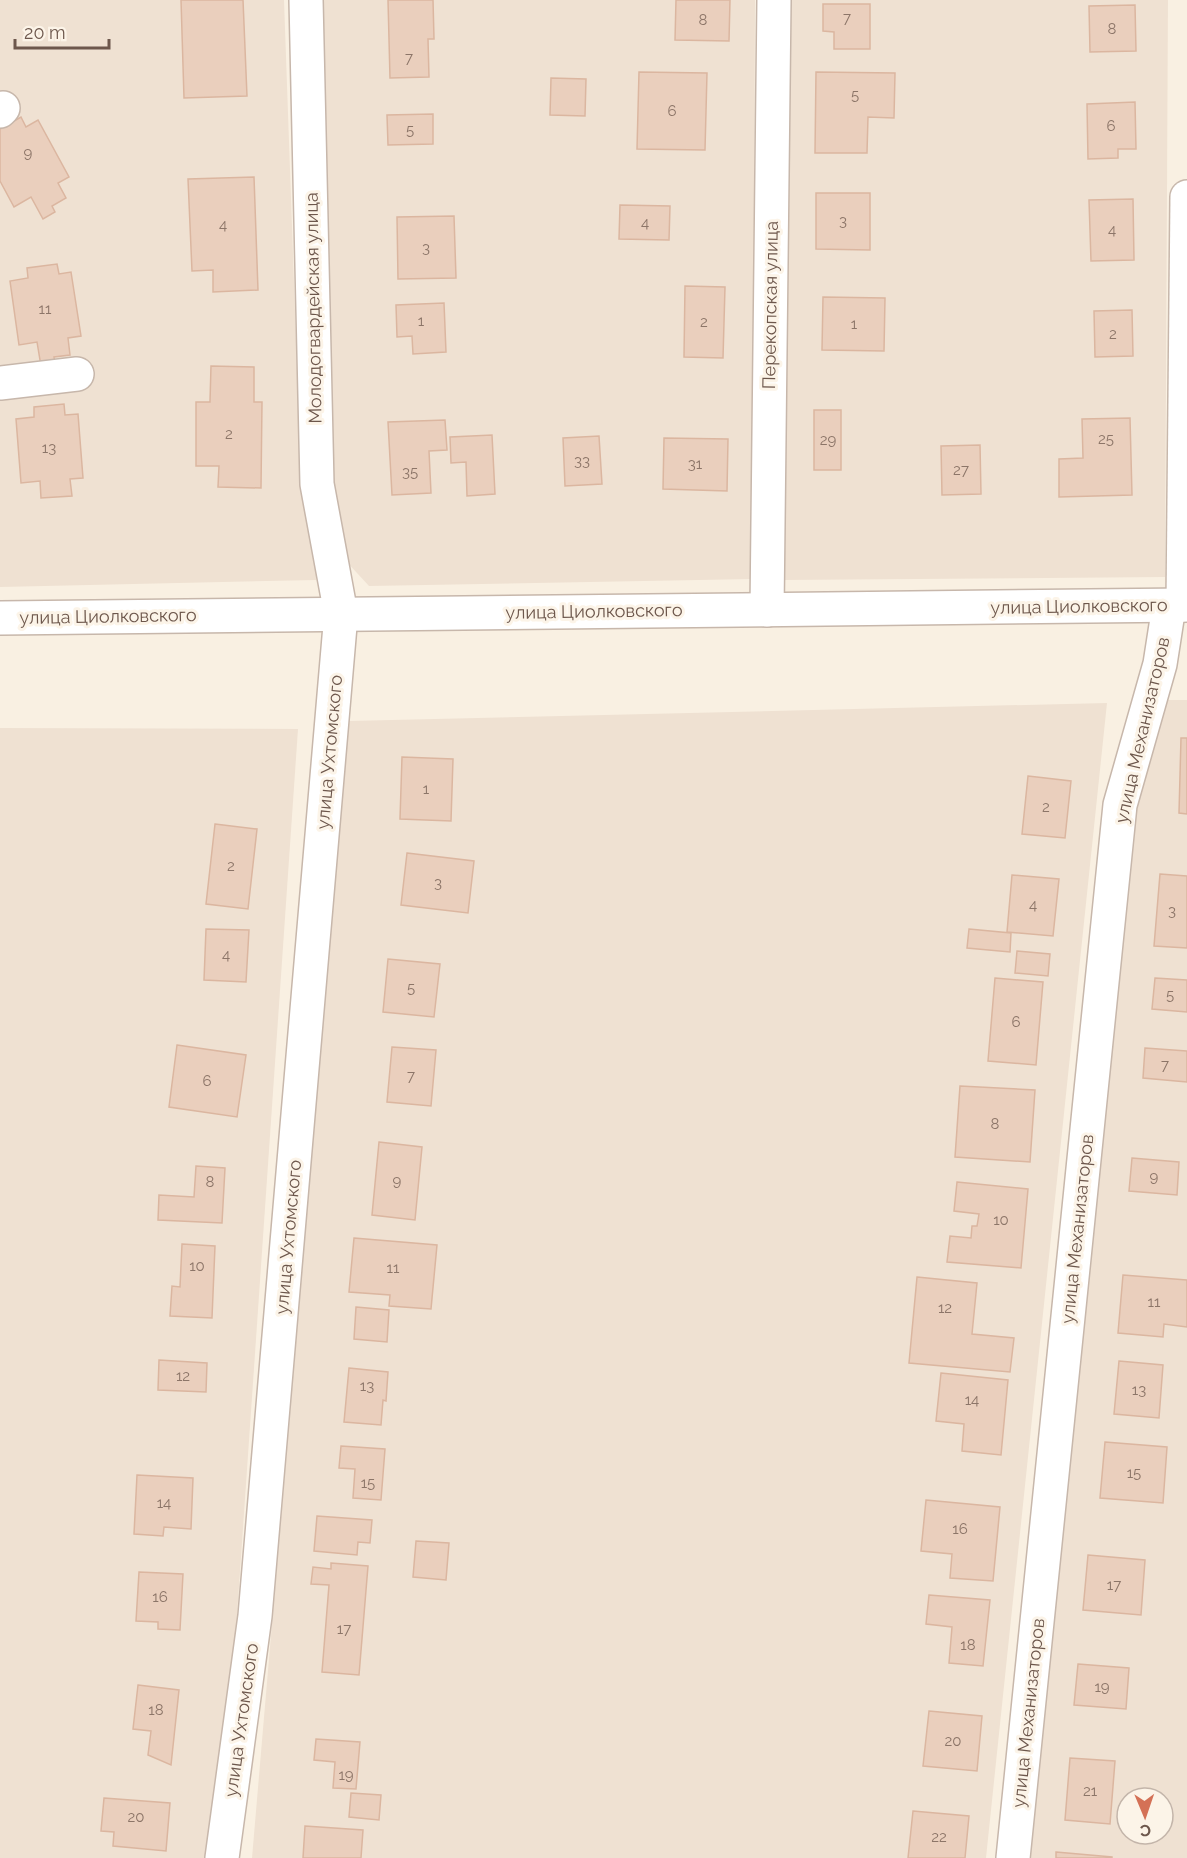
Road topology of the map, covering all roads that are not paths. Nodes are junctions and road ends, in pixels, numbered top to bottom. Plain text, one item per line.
1 (306, 0) edge
2 (774, 0) edge
3 (1187, 197) edge
4 (77, 374) dead end
5 (0, 383) edge
6 (1180, 605) edge
7 (767, 610) junction
8 (341, 614) junction
9 (0, 618) edge
10 (222, 1858) edge
11 (1013, 1858) edge

1 - 8 street, Молодогвардейская улица
2 - 7 street, Перекопская улица
3 - 6 street, улица Механизаторов
4 - 5 street
6 - 7 street, улица Циолковского
6 - 11 street, улица Механизаторов
7 - 8 street, улица Циолковского
8 - 9 street, улица Циолковского
8 - 10 street, улица Ухтомского

